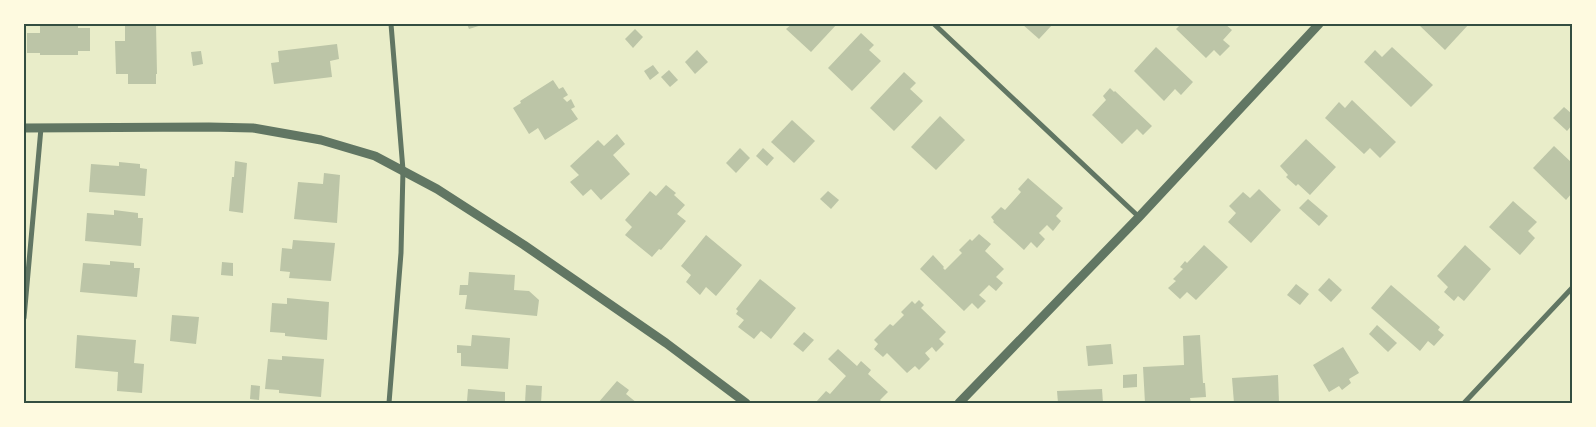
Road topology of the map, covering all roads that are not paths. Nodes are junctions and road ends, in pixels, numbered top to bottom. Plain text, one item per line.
1 (391, 24) edge
2 (934, 24) edge
3 (1319, 24) edge
4 (24, 128) edge
5 (41, 128) junction
6 (403, 170) junction
7 (1139, 217) junction
8 (1572, 288) edge
9 (24, 318) edge
10 (388, 403) edge
11 (746, 403) edge
12 (959, 403) edge
13 (1464, 403) edge

1 - 6 street
2 - 7 street
3 - 7 street
4 - 5 street
5 - 6 street
5 - 9 street
6 - 10 street
6 - 11 street
7 - 12 street
8 - 13 street

